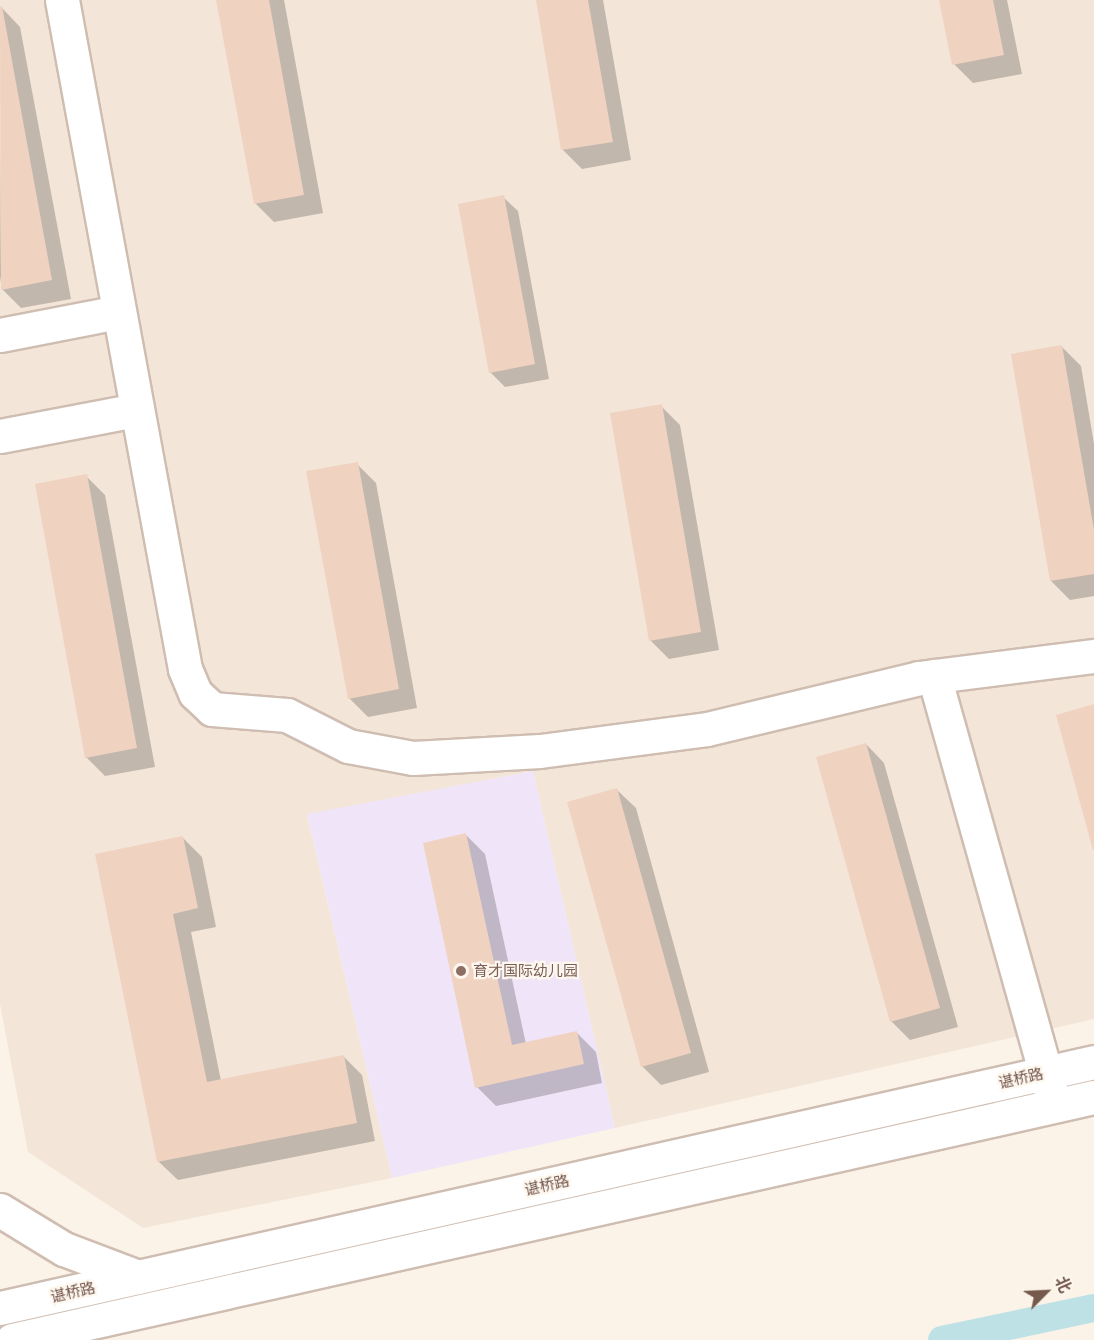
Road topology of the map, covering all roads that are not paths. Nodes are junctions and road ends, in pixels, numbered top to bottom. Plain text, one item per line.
1 (62, 0) edge
2 (118, 312) junction
3 (0, 335) edge
4 (136, 410) junction
5 (0, 436) edge
6 (1094, 656) edge
7 (934, 676) junction
8 (1094, 1062) edge
9 (1046, 1073) junction
10 (1094, 1097) edge
11 (1055, 1106) junction
12 (0, 1210) edge
13 (138, 1277) junction
14 (0, 1308) edge
15 (141, 1311) junction
16 (12, 1340) edge
17 (93, 1340) edge

1 - 2 street
2 - 3 street
2 - 4 street
4 - 5 street
4 - 7 street
6 - 7 street
7 - 9 street
8 - 9 street, 谌桥路
9 - 11 street
9 - 13 street, 谌桥路
10 - 11 street
11 - 15 street
12 - 13 street
13 - 14 street, 谌桥路
15 - 16 street
15 - 17 street

